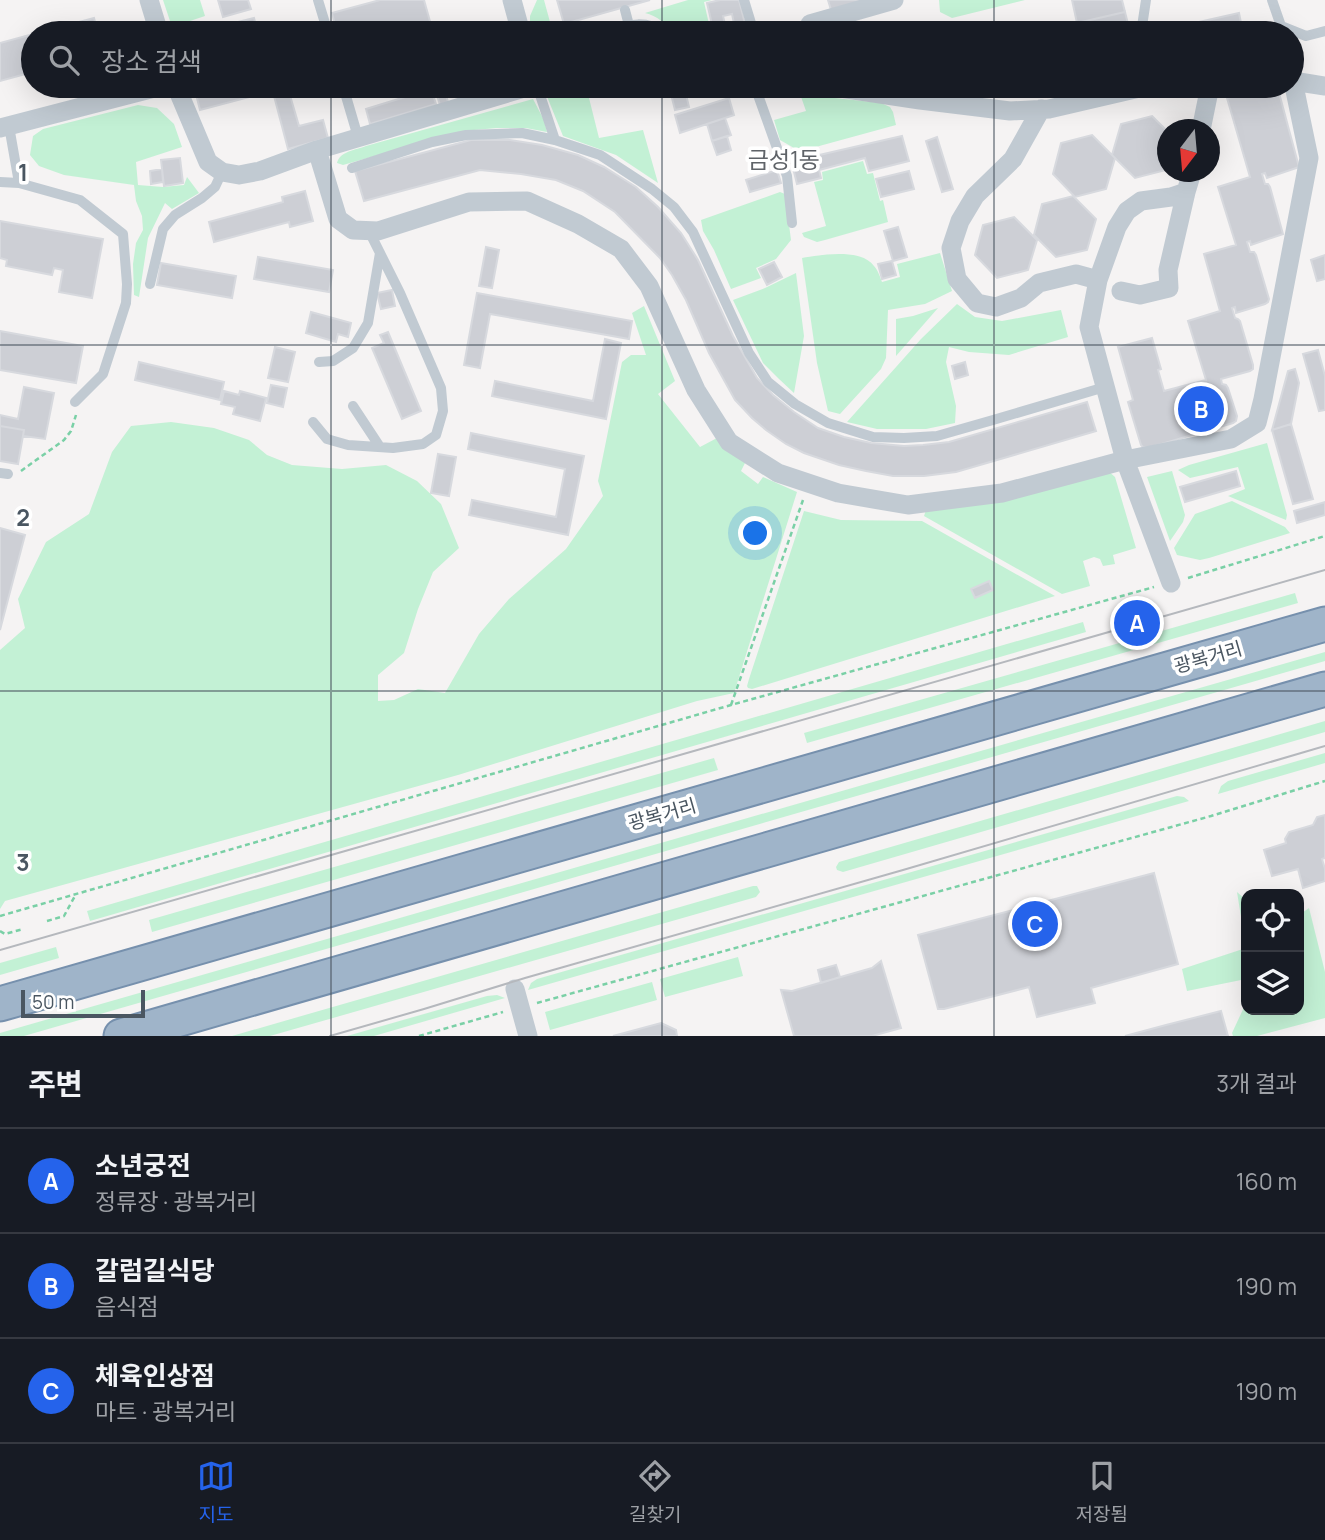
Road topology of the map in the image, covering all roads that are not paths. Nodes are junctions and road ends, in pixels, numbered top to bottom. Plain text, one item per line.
1 (149, 0) edge
2 (318, 0) edge
3 (512, 0) edge
4 (744, 0) edge
5 (894, 0) edge
6 (1146, 0) edge
7 (1272, 0) edge
8 (625, 10) dead end
9 (155, 21) edge
10 (324, 21) edge
11 (518, 21) edge
12 (628, 21) edge
13 (750, 21) edge
14 (820, 21) edge
15 (1143, 21) edge
16 (1279, 21) edge
17 (1325, 31) edge
18 (1304, 35) edge
19 (1304, 82) edge
20 (1325, 86) edge
21 (116, 98) edge
22 (181, 98) edge
23 (347, 98) edge
24 (490, 98) edge
25 (541, 98) edge
26 (759, 98) edge
27 (907, 98) edge
28 (1096, 98) edge
29 (1208, 98) edge
30 (1296, 98) edge
31 (1041, 109) junction
32 (1203, 119) edge
33 (4, 127) edge
34 (358, 137) junction
35 (555, 140) junction
36 (317, 150) junction
37 (352, 168) dead end
38 (222, 172) junction
39 (0, 182) edge
40 (1189, 182) edge
41 (19, 183) junction
42 (1186, 192) junction
43 (792, 223) dead end
44 (369, 231) junction
45 (380, 253) junction
46 (1098, 280) junction
47 (150, 284) dead end
48 (1121, 291) dead end
49 (319, 362) dead end
50 (1105, 387) junction
51 (75, 402) road end
52 (353, 406) dead end
53 (313, 422) dead end
54 (380, 447) junction
55 (1125, 460) junction
56 (1171, 583) road end
57 (1325, 624) edge
58 (1325, 690) edge
59 (517, 998) road end
60 (0, 1004) edge
61 (121, 1036) edge
62 (528, 1036) edge

1 - 9 street
2 - 10 lane
3 - 11 street
4 - 13 lane
5 - 14 street
6 - 15 lane
7 - 16 lane
8 - 12 lane
17 - 18 lane
19 - 20 street
21 - 33 street
22 - 38 street
23 - 34 lane
24 - 34 street
25 - 35 lane
26 - 43 lane
27 - 31 street
28 - 31 street
29 - 32 street
30 - 55 street
31 - 46 street
33 - 41 lane
34 - 36 street
35 - 37 lane
35 - 50 lane
36 - 38 street
36 - 44 street
38 - 47 lane
39 - 41 lane
40 - 42 street
41 - 51 lane
42 - 46 street
42 - 48 street
44 - 45 lane
44 - 55 street
45 - 49 lane
45 - 54 lane
46 - 50 street
50 - 55 street
52 - 54 lane
53 - 54 lane
55 - 56 street
57 - 60 highway, 광복거리
58 - 61 highway
59 - 62 street

